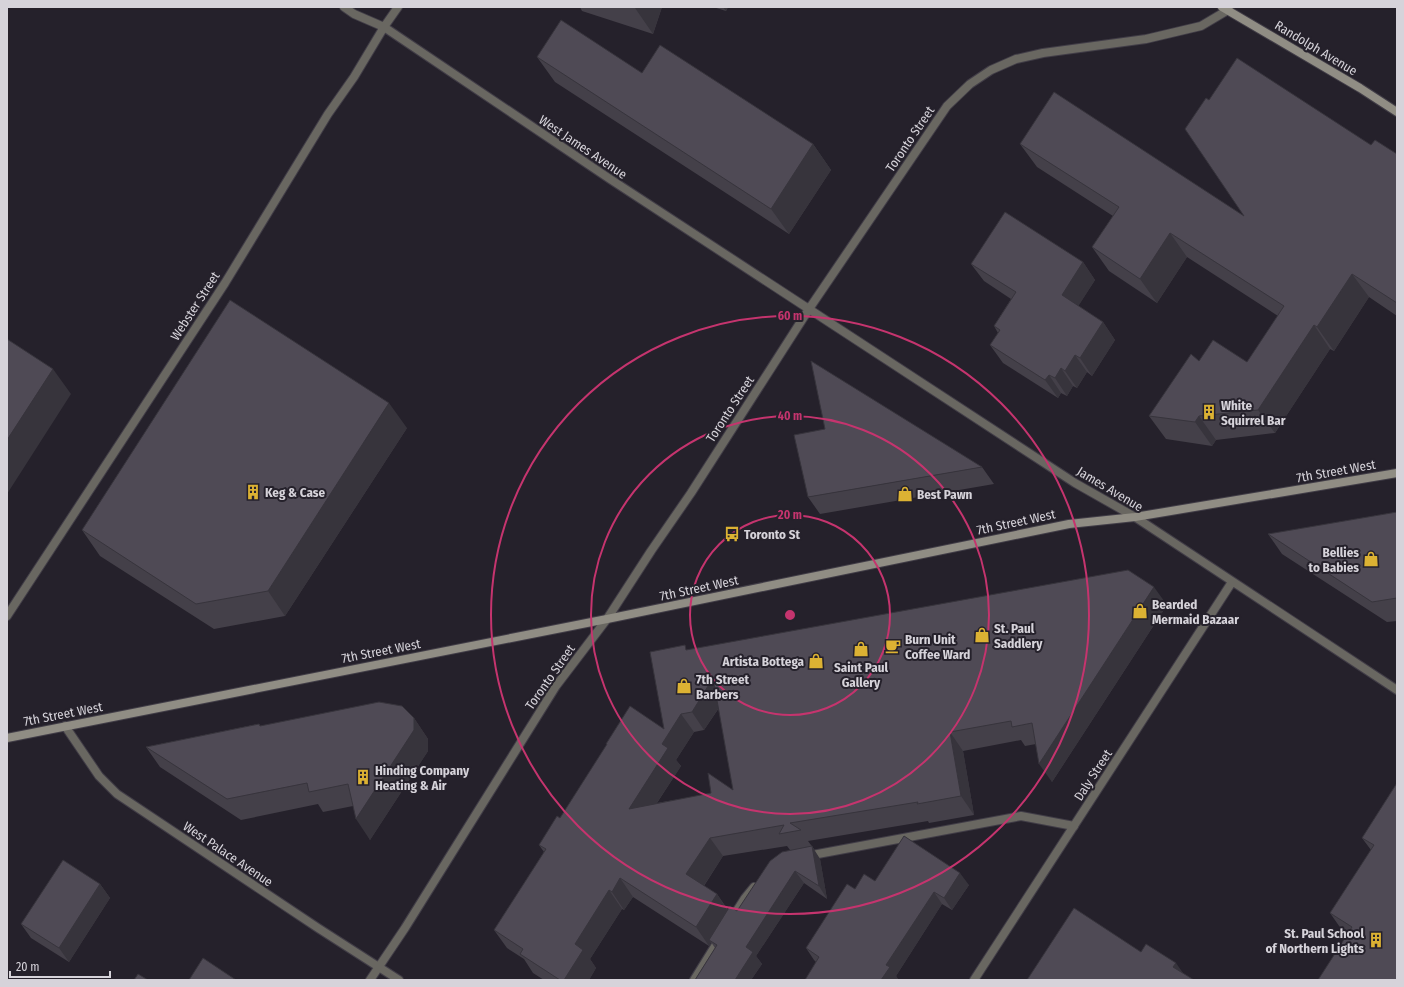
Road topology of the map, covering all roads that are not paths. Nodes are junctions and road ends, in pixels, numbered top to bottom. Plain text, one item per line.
1 (344, 7) edge
2 (398, 7) edge
3 (1226, 8) edge
4 (384, 27) junction
5 (1397, 112) edge
6 (809, 309) junction
7 (1397, 473) edge
8 (1135, 517) junction
9 (1232, 582) junction
10 (7, 616) edge
11 (607, 619) junction
12 (1397, 690) edge
13 (65, 726) junction
14 (7, 738) edge
15 (1074, 826) junction
16 (796, 858) edge
17 (760, 881) edge
18 (378, 967) junction
19 (370, 980) edge
20 (399, 980) edge
21 (694, 980) edge
22 (974, 980) edge

1 - 4 street, West James Avenue
2 - 4 street, Webster Street
3 - 5 main road, Randolph Avenue
3 - 6 street, Toronto Street
4 - 6 street, West James Avenue
4 - 10 street, Webster Street
6 - 8 street, James Avenue
6 - 11 street, Toronto Street
7 - 8 main road, 7th Street West
8 - 9 street, James Avenue
8 - 11 main road, 7th Street West
9 - 12 street, James Avenue
9 - 15 street, Daly Street
11 - 13 main road, 7th Street West
11 - 18 street, Toronto Street
13 - 14 main road, 7th Street West
13 - 18 street, West Palace Avenue
15 - 16 street
15 - 22 street, Daly Street
17 - 21 street
18 - 19 street, Toronto Street
18 - 20 street, West Palace Avenue

